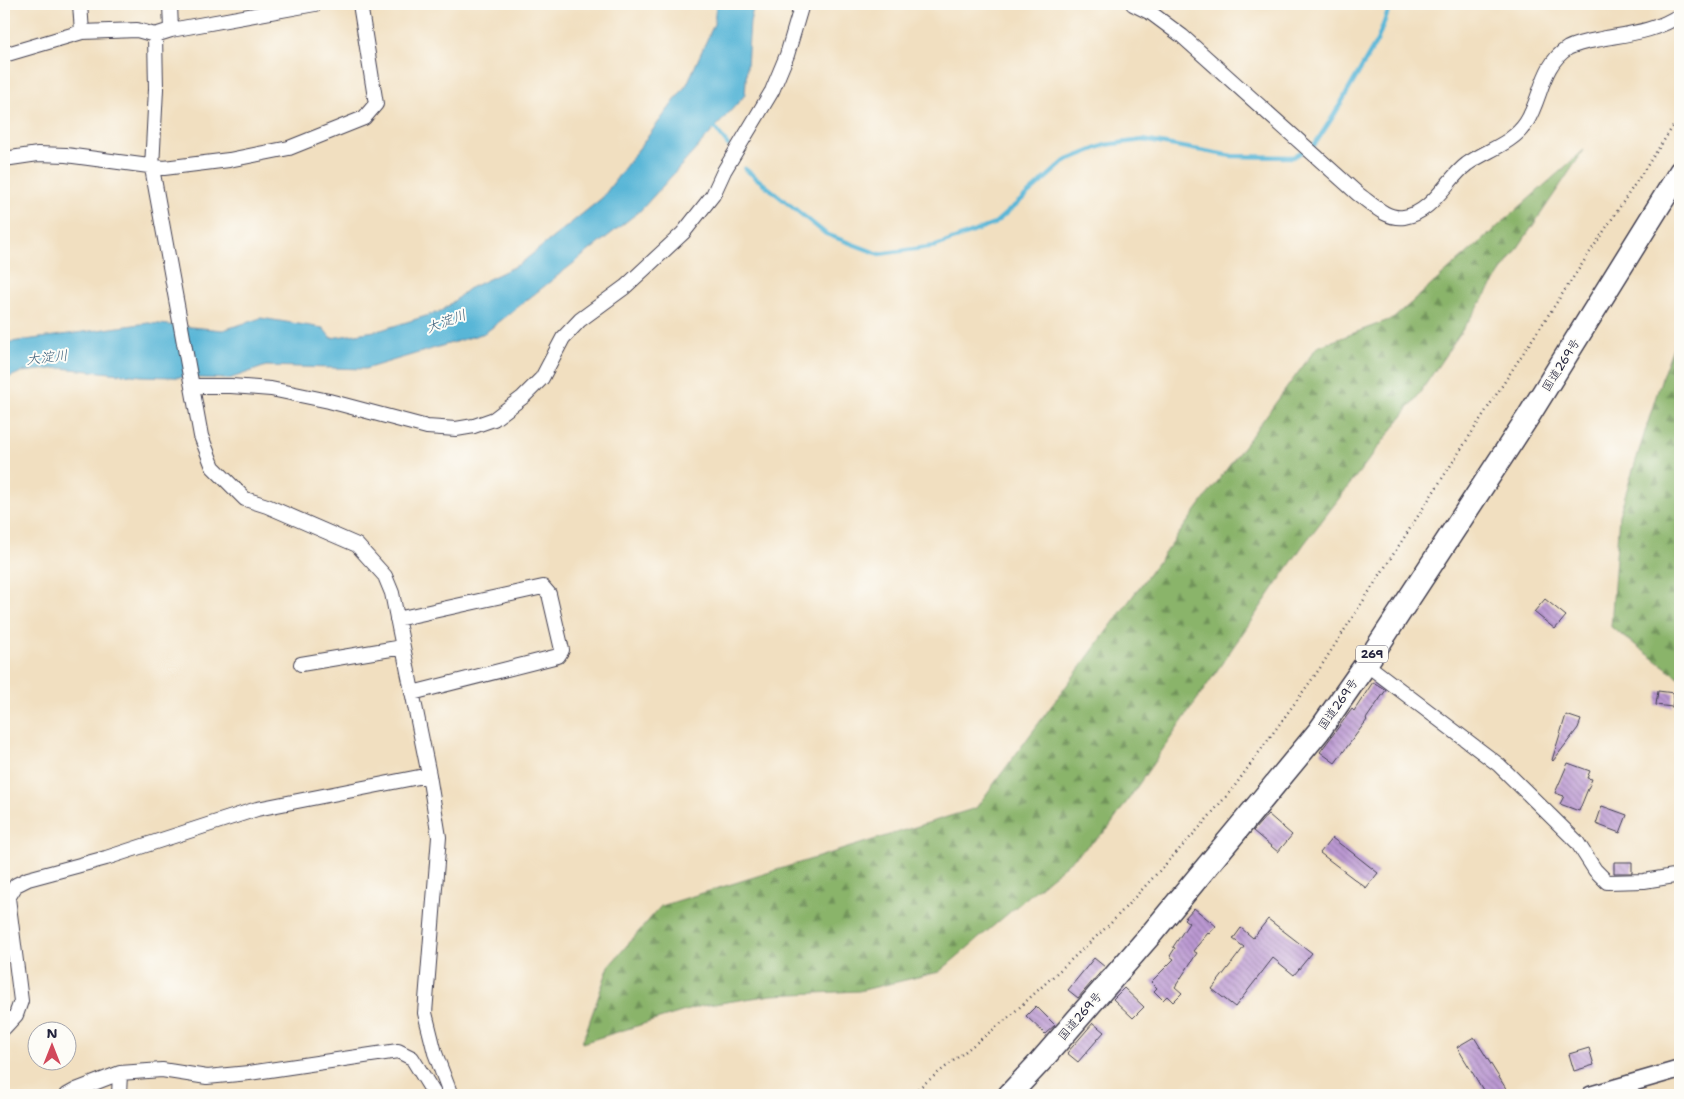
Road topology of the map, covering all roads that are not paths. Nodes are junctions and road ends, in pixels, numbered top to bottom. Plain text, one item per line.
1 (80, 4) edge
2 (170, 4) edge
3 (315, 4) edge
4 (360, 4) edge
5 (802, 4) edge
6 (1133, 4) edge
7 (1680, 15) edge
8 (171, 30) junction
9 (82, 32) junction
10 (155, 35) junction
11 (4, 54) edge
12 (4, 158) edge
13 (152, 168) junction
14 (1680, 172) edge
15 (192, 386) junction
16 (397, 619) junction
17 (403, 647) junction
18 (301, 664) dead end
19 (1366, 664) junction
20 (412, 693) junction
21 (429, 775) junction
22 (1680, 875) edge
23 (4, 1028) edge
24 (1680, 1069) edge
25 (120, 1073) junction
26 (66, 1095) edge
27 (119, 1095) edge
28 (435, 1095) edge
29 (449, 1095) edge
30 (1009, 1095) edge
31 (1590, 1095) edge

1 - 9 street
2 - 8 street
3 - 8 street
4 - 13 street
5 - 15 street
6 - 7 street
8 - 10 street
9 - 10 street
9 - 11 street
10 - 13 street
12 - 13 street
13 - 15 street
14 - 19 highway, 国道269号 / 269
15 - 16 street
16 - 17 street
16 - 20 street
17 - 18 street
17 - 20 street
19 - 22 street
19 - 30 highway, 国道269号 / 269
20 - 21 street
21 - 23 street
21 - 29 street
24 - 31 street
25 - 26 street
25 - 27 street
25 - 28 street

